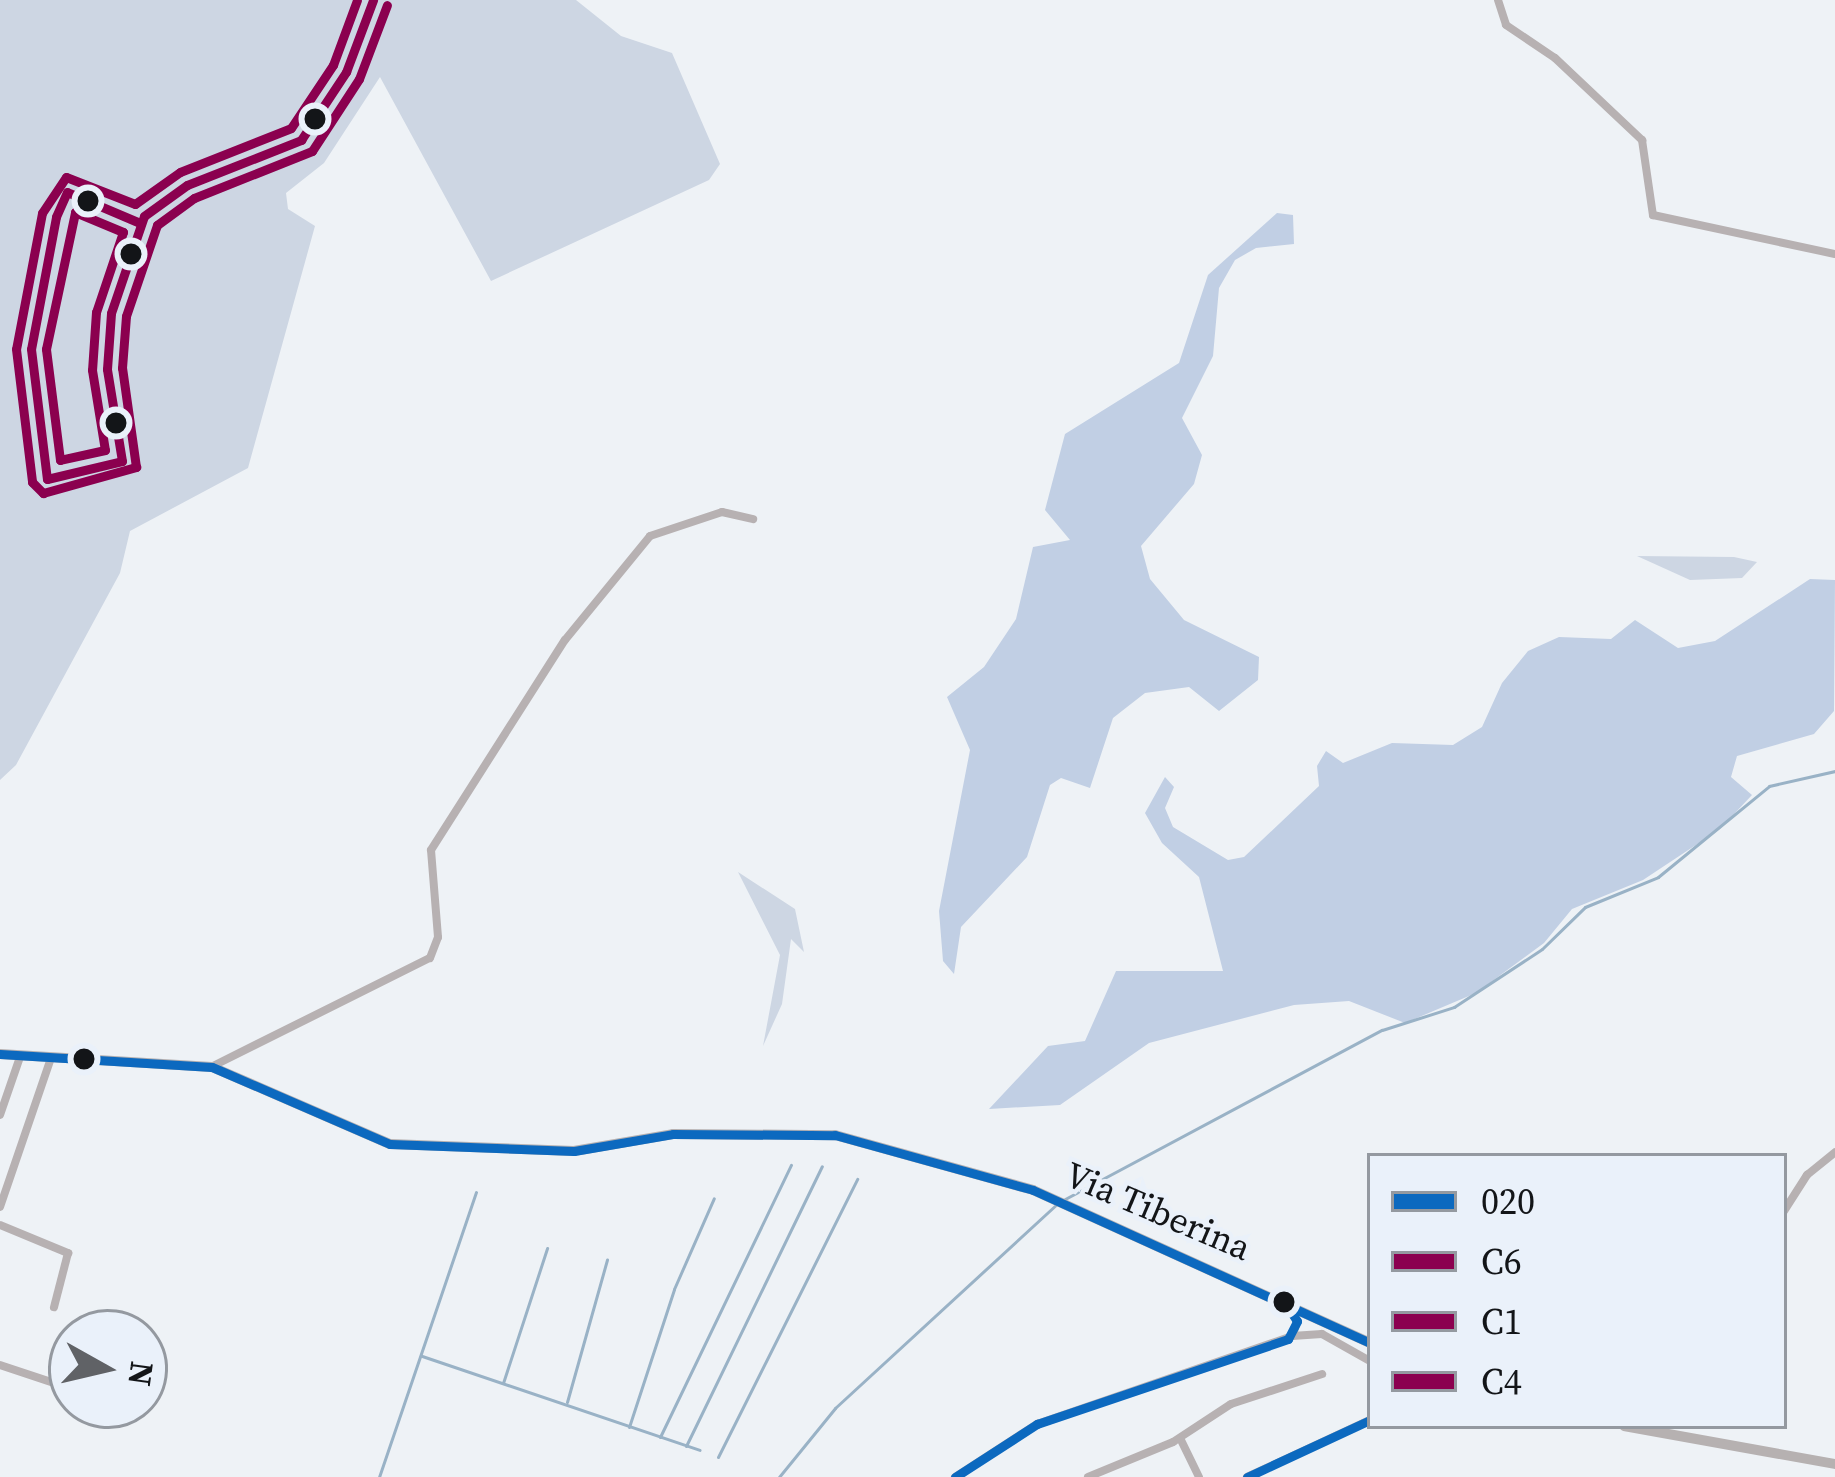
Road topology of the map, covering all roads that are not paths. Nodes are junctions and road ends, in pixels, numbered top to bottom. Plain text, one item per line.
1 (1498, 0) edge
2 (1835, 254) edge
3 (753, 519) dead end
4 (0, 1054) edge
5 (20, 1057) junction
6 (50, 1061) junction
7 (212, 1067) junction
8 (0, 1115) edge
9 (1835, 1152) edge
10 (2, 1191) edge
11 (1787, 1206) edge
12 (0, 1207) edge
13 (0, 1225) edge
14 (1282, 1298) junction
15 (54, 1307) dead end
16 (1306, 1309) junction
17 (1297, 1321) junction
18 (1292, 1336) junction
19 (1367, 1341) edge
20 (1367, 1359) edge
21 (0, 1365) edge
22 (1322, 1374) dead end
23 (48, 1381) edge
24 (1367, 1421) edge
25 (1640, 1429) edge
26 (1180, 1438) junction
27 (1835, 1465) edge
28 (955, 1477) edge
29 (1088, 1477) edge
30 (1199, 1477) edge
31 (1247, 1477) edge

1 - 2 street
3 - 7 street
4 - 5 main road, Via Tiberina
5 - 6 main road, Via Tiberina
5 - 8 street
6 - 7 main road, Via Tiberina
6 - 10 street
7 - 14 main road, Via Tiberina
9 - 11 street
10 - 12 street
13 - 15 street
14 - 16 main road, Via Tiberina
14 - 17 street
16 - 17 street
16 - 19 main road, Via Tiberina
17 - 18 street
18 - 20 street
18 - 28 street
21 - 23 street
22 - 26 street
24 - 31 street
25 - 27 main road
26 - 29 street
26 - 30 street

